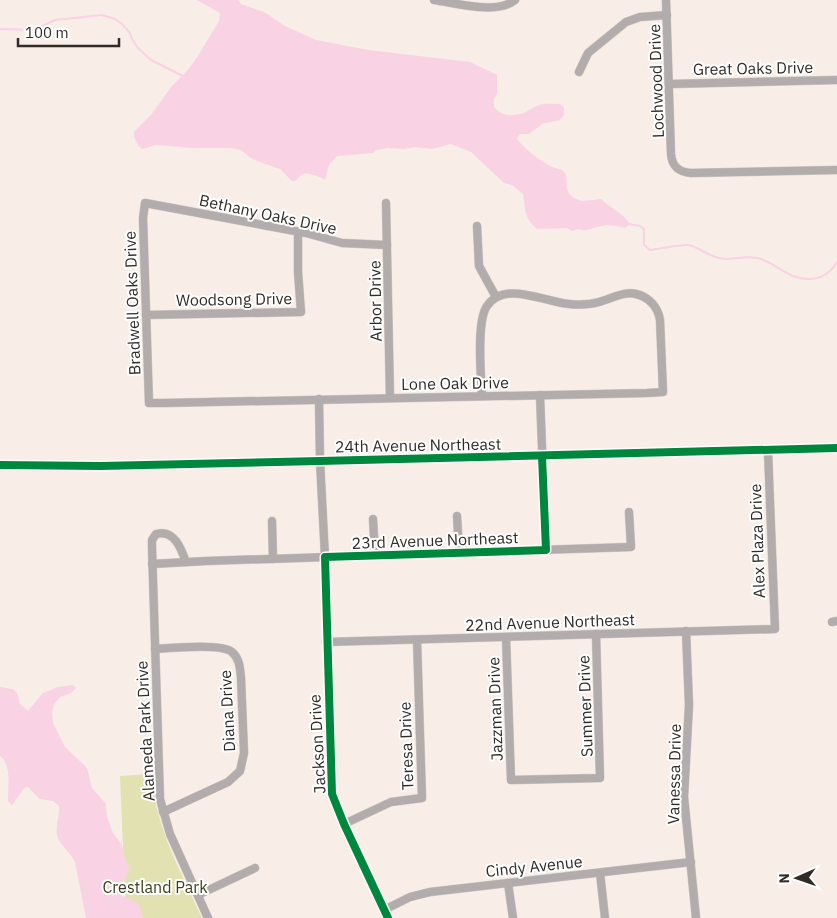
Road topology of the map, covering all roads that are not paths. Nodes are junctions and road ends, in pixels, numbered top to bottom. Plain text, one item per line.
1 (434, 0) edge
2 (515, 0) edge
3 (666, 0) edge
4 (667, 15) junction
5 (579, 72) dead end
6 (837, 80) edge
7 (670, 84) junction
8 (837, 170) edge
9 (145, 203) joint
10 (386, 203) dead end
11 (477, 226) dead end
12 (298, 232) junction
13 (387, 245) junction
14 (496, 297) junction
15 (146, 315) junction
16 (540, 395) junction
17 (482, 396) junction
18 (390, 398) junction
19 (319, 399) junction
20 (149, 403) joint
21 (837, 448) edge
22 (768, 451) junction
23 (542, 456) junction
24 (320, 461) junction
25 (0, 465) edge
26 (629, 512) dead end
27 (457, 516) dead end
28 (373, 519) dead end
29 (272, 521) dead end
30 (546, 550) junction
31 (459, 552) junction
32 (375, 556) junction
33 (325, 557) junction
34 (273, 559) junction
35 (186, 562) junction
36 (152, 564) junction
37 (775, 629) joint
38 (686, 631) junction
39 (596, 634) junction
40 (506, 637) junction
41 (417, 640) junction
42 (326, 642) junction
43 (155, 649) junction
44 (511, 780) joint
45 (163, 812) junction
46 (344, 824) junction
47 (691, 862) junction
48 (255, 868) dead end
49 (600, 873) junction
50 (508, 883) junction
51 (198, 895) junction
52 (384, 910) junction
53 (208, 918) edge
54 (388, 918) edge
55 (513, 918) edge
56 (605, 918) edge
57 (696, 918) edge

1 - 2 street
3 - 4 street, Lochwood Drive
4 - 5 street
4 - 7 street, Lochwood Drive
6 - 7 street, Great Oaks Drive
7 - 8 street, Lochwood Drive
9 - 12 street, Bethany Oaks Drive
9 - 15 street, Bradwell Oaks Drive
10 - 13 street, Arbor Drive
11 - 14 street
12 - 13 street, Bethany Oaks Drive
12 - 15 street, Woodsong Drive
13 - 18 street, Arbor Drive
14 - 16 street, Lone Oak Drive
14 - 17 street
15 - 20 street, Bradwell Oaks Drive
16 - 17 street, Lone Oak Drive
16 - 23 street
17 - 18 street, Lone Oak Drive
18 - 19 street, Lone Oak Drive
19 - 20 street, Lone Oak Drive
19 - 24 street, Jackson Drive
21 - 22 street, 24th Avenue Northeast
22 - 23 street, 24th Avenue Northeast
22 - 37 street, Alex Plaza Drive
23 - 24 street, 24th Avenue Northeast
23 - 30 street
24 - 25 street, 24th Avenue Northeast
24 - 33 street, Jackson Drive
26 - 30 street, 23rd Avenue Northeast
27 - 31 street
28 - 32 street
29 - 34 street
30 - 31 street, 23rd Avenue Northeast
31 - 32 street, 23rd Avenue Northeast
32 - 33 street, 23rd Avenue Northeast
33 - 34 street, 23rd Avenue Northeast
33 - 42 street, Jackson Drive
34 - 35 street, 23rd Avenue Northeast
35 - 36 street, 23rd Avenue Northeast
35 - 36 street, Alameda Park Drive
36 - 43 street, Alameda Park Drive
37 - 38 street, 22nd Avenue Northeast
38 - 39 street, 22nd Avenue Northeast
38 - 47 street, Vanessa Drive
39 - 40 street, 22nd Avenue Northeast
39 - 44 street, Summer Drive
40 - 41 street, 22nd Avenue Northeast
40 - 44 street, Jazzman Drive
41 - 42 street, 22nd Avenue Northeast
41 - 46 street, Teresa Drive
42 - 46 street, Jackson Drive
43 - 45 street, Alameda Park Drive
43 - 45 street, Diana Drive
45 - 51 street, Alameda Park Drive
46 - 52 street, Jackson Drive
47 - 49 street, Cindy Avenue
47 - 57 street, Vanessa Drive
48 - 51 street
49 - 50 street, Cindy Avenue
49 - 56 street
50 - 52 street, Cindy Avenue
50 - 55 street
51 - 53 street, Alameda Park Drive
52 - 54 street, Jackson Drive

